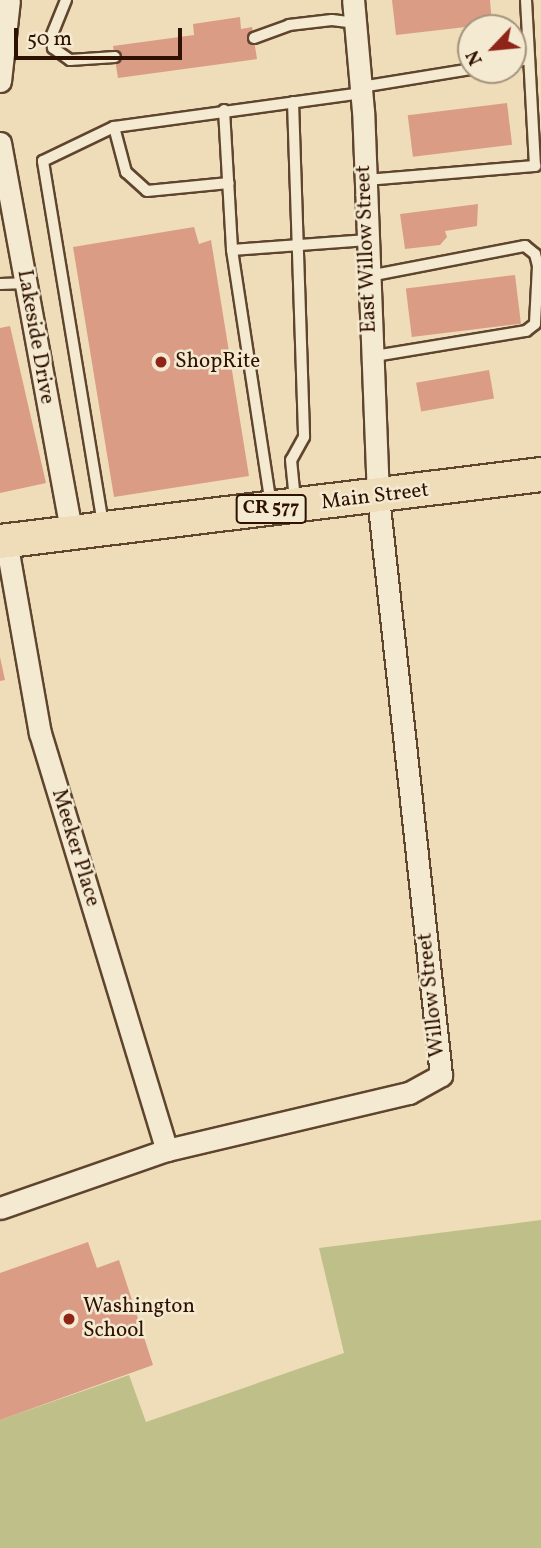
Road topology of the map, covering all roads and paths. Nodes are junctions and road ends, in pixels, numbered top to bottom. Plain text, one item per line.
1 (66, 0) edge
2 (353, 0) edge
3 (6, 5) edge
4 (356, 23) junction
5 (254, 38) dead end
6 (115, 57) dead end
7 (527, 59) edge
8 (457, 72) edge
9 (0, 81) edge
10 (361, 90) junction
11 (293, 102) junction
12 (224, 110) junction
13 (114, 127) junction
14 (0, 143) edge
15 (365, 180) junction
16 (229, 183) junction
17 (7, 221) edge
18 (368, 240) junction
19 (296, 245) junction
20 (232, 250) junction
21 (369, 276) junction
22 (25, 283) junction
23 (0, 284) edge
24 (369, 357) junction
25 (541, 474) edge
26 (378, 498) junction
27 (284, 508) junction
28 (87, 529) junction
29 (3, 541) edge
30 (167, 1150) junction
31 (0, 1208) edge

1 - 6 lane
2 - 4 street, East Willow Street
3 - 9 street
4 - 5 lane
4 - 10 street, East Willow Street
7 - 15 lane
8 - 10 lane
10 - 11 lane
10 - 15 street, East Willow Street
11 - 12 lane
11 - 19 lane
12 - 13 lane
12 - 16 lane
13 - 16 lane
13 - 28 lane
14 - 17 street, Lakeside Drive
15 - 18 street, East Willow Street
16 - 20 lane
17 - 22 street, Lakeside Drive
18 - 19 lane
18 - 21 street, East Willow Street
19 - 20 lane
19 - 27 lane
20 - 27 lane
21 - 24 street, East Willow Street
21 - 24 lane
22 - 23 lane
22 - 28 street, Lakeside Drive
24 - 26 street, East Willow Street
25 - 26 main road, Main Street / CR 577
26 - 27 main road, Main Street / CR 577
26 - 30 street, Willow Street
27 - 28 main road, Main Street / CR 577
28 - 29 main road, Main Street / CR 577
29 - 30 street, Meeker Place
30 - 31 street, Willow Street

